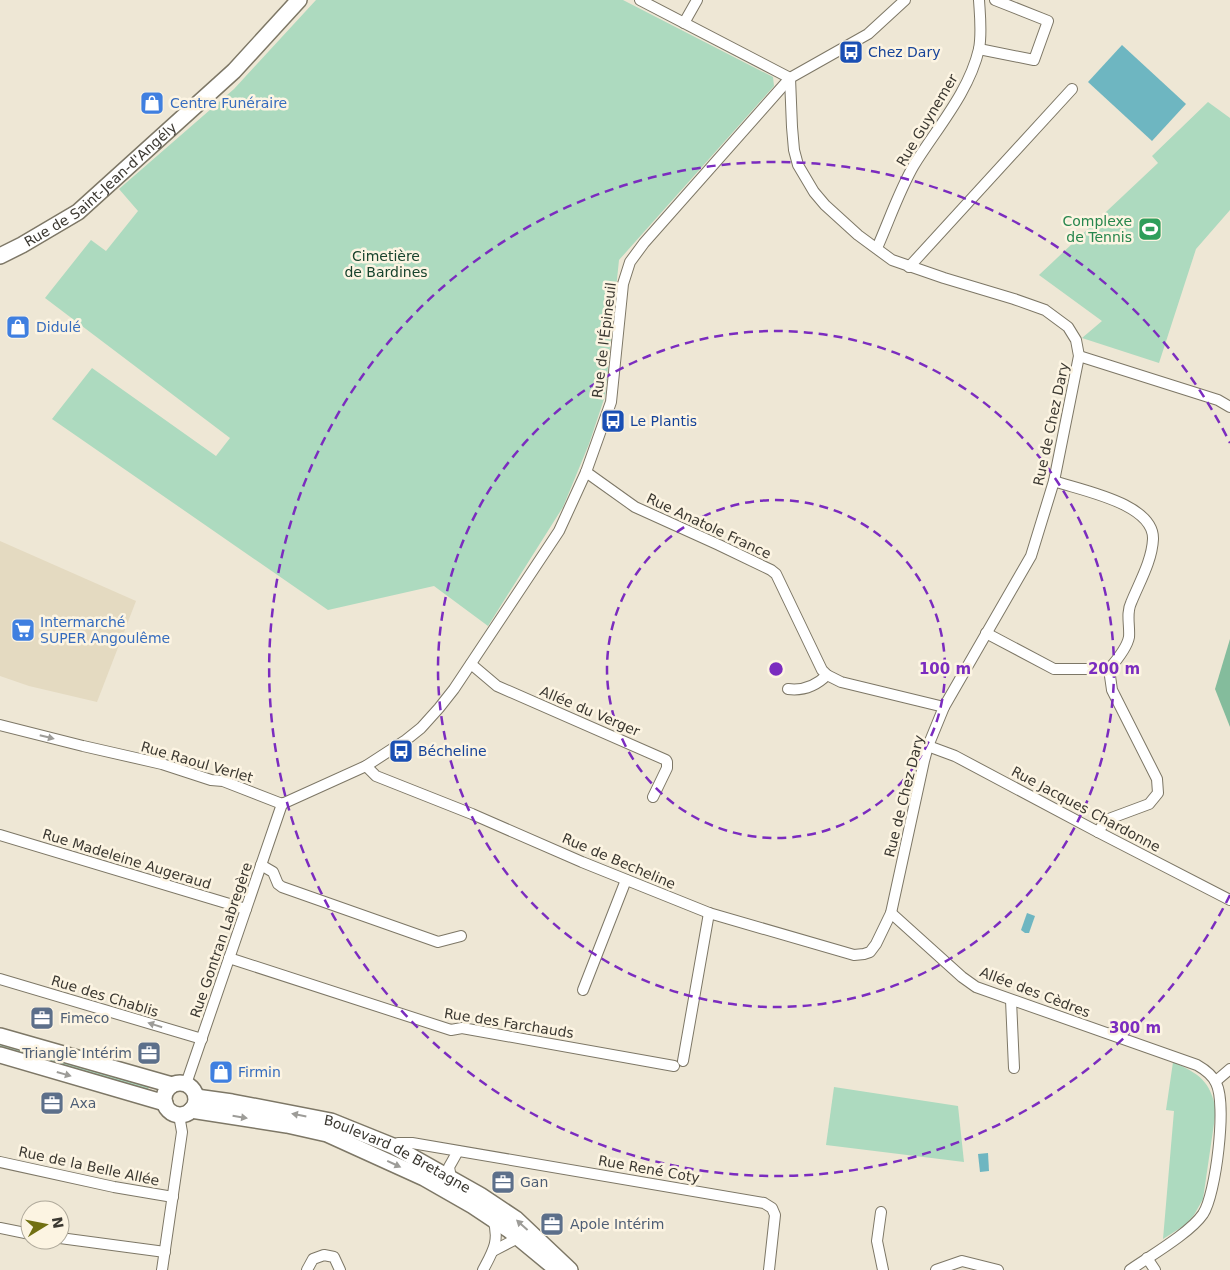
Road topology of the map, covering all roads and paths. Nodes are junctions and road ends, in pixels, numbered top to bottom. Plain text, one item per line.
1 (300, 0) edge
2 (640, 0) edge
3 (696, 0) edge
4 (905, 0) edge
5 (979, 0) edge
6 (995, 0) edge
7 (684, 23) junction
8 (978, 49) junction
9 (790, 78) junction
10 (1072, 89) dead end
11 (877, 248) junction
12 (0, 256) edge
13 (908, 266) junction
14 (1079, 356) junction
15 (1230, 408) edge
16 (586, 472) junction
17 (1054, 480) junction
18 (986, 633) junction
19 (471, 664) junction
20 (1109, 669) junction
21 (827, 675) junction
22 (788, 689) dead end
23 (944, 707) junction
24 (0, 725) edge
25 (928, 746) junction
26 (366, 766) junction
27 (653, 797) dead end
28 (282, 804) junction
29 (1098, 832) junction
30 (0, 835) edge
31 (260, 866) junction
32 (626, 880) junction
33 (1230, 900) edge
34 (246, 909) junction
35 (891, 913) junction
36 (709, 914) junction
37 (461, 936) dead end
38 (870, 952) joint
39 (228, 958) junction
40 (0, 979) edge
41 (582, 990) dead end
42 (1011, 1000) junction
43 (0, 1036) edge
44 (202, 1039) junction
45 (0, 1055) edge
46 (1014, 1068) dead end
47 (1230, 1069) edge
48 (1216, 1081) junction
49 (179, 1085) junction
50 (165, 1104) junction
51 (189, 1107) junction
52 (393, 1146) junction
53 (458, 1151) junction
54 (0, 1162) edge
55 (451, 1178) junction
56 (173, 1197) junction
57 (880, 1212) dead end
58 (493, 1219) junction
59 (0, 1228) edge
60 (20, 1232) edge
61 (518, 1238) junction
62 (70, 1239) edge
63 (493, 1251) junction
64 (165, 1252) junction
65 (1148, 1258) junction
66 (162, 1270) edge
67 (307, 1270) edge
68 (340, 1270) edge
69 (483, 1270) edge
70 (557, 1270) edge
71 (570, 1270) edge
72 (769, 1270) edge
73 (883, 1270) edge
74 (936, 1270) edge
75 (998, 1270) edge
76 (1130, 1270) edge
77 (1155, 1270) edge

1 - 12 main road, Rue de Saint-Jean-d'Angély
2 - 7 street
3 - 7 street
4 - 9 street, Rue de l'Épineuil
5 - 8 street, Rue Guynemer
6 - 8 street
7 - 9 street
8 - 11 street, Rue Guynemer
9 - 11 street, Rue de Chez Dary
9 - 16 street, Rue de l'Épineuil
10 - 13 street
11 - 13 street, Rue de Chez Dary
13 - 14 street, Rue de Chez Dary
14 - 15 street
14 - 17 street, Rue de Chez Dary
16 - 19 street, Rue de l'Épineuil
16 - 21 street, Rue Anatole France
17 - 18 street, Rue de Chez Dary
17 - 20 street
18 - 20 street
18 - 23 street, Rue de Chez Dary
19 - 26 street, Rue de l'Épineuil
19 - 27 street, Allée du Verger
20 - 29 street
21 - 22 street
21 - 23 street
23 - 25 street, Rue de Chez Dary
24 -> 28 street, Rue Raoul Verlet
25 - 29 street, Rue Jacques Chardonne
25 - 35 street, Rue de Chez Dary
26 - 28 street
26 - 32 street, Rue de Becheline
28 - 31 street, Rue Gontran Labregère
29 - 33 street, Rue Jacques Chardonne
30 - 34 street, Rue Madeleine Augeraud
31 - 34 street, Rue Gontran Labregère
31 - 37 street
32 - 36 street, Rue de Becheline
32 - 41 street
34 - 39 street, Rue Gontran Labregère
35 - 38 street, Rue de Chez Dary
35 - 42 street, Allée des Cèdres
36 - 38 street, Rue de Becheline
36 - 39 street, Rue des Farchauds
39 - 44 street, Rue Gontran Labregère
44 -> 40 street, Rue des Chablis
42 - 46 street
42 - 48 street, Allée des Cèdres
43 - 49 main road
44 - 49 street, Rue Gontran Labregère
45 -> 50 main road
47 - 48 street
48 - 65 street
49 - 50 main road
49 - 51 main road
50 - 51 main road
52 -> 51 main road, Boulevard de Bretagne
51 - 56 street
51 -> 58 main road, Boulevard de Bretagne
52 - 53 street, Rue René Coty
52 - 55 main road, Boulevard de Bretagne
53 - 55 street
53 - 72 street, Rue René Coty
54 - 56 street, Rue de la Belle Allée
71 -> 55 main road, Boulevard de Bretagne
56 - 64 street
57 - 73 street
58 - 61 main road, Boulevard de Bretagne
58 - 63 street
59 - 60 street
61 - 63 street
61 - 70 main road, Boulevard de Bretagne
62 - 64 street
63 - 69 street
64 - 66 street
65 - 76 street
65 - 77 street
67 - 68 street
74 - 75 street

